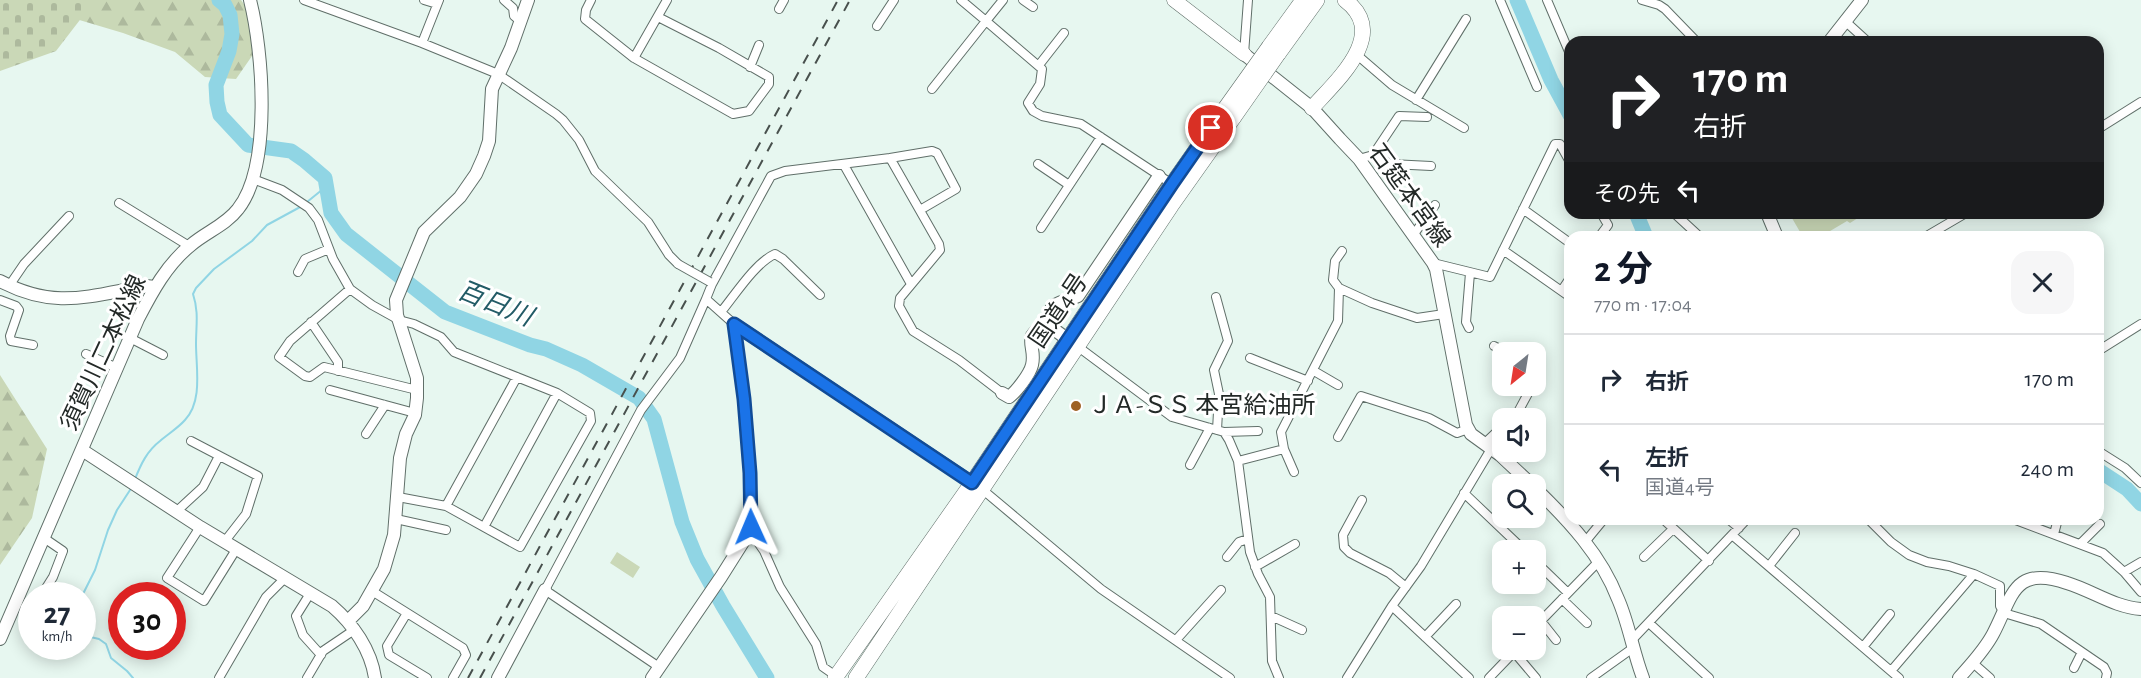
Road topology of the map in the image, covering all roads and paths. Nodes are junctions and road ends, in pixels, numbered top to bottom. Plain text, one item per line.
1 (250, 0) edge
2 (304, 0) edge
3 (424, 0) edge
4 (504, 0) edge
5 (528, 0) edge
6 (591, 0) edge
7 (667, 0) edge
8 (784, 0) edge
9 (894, 0) edge
10 (961, 0) edge
11 (1003, 0) edge
12 (1023, 0) edge
13 (1174, 0) edge
14 (1248, 0) edge
15 (1303, 0) edge
16 (1317, 0) edge
17 (1345, 0) edge
18 (1500, 0) edge
19 (1547, 0) edge
20 (1642, 0) edge
21 (1862, 0) edge
22 (438, 2) edge
23 (1033, 7) dead end
24 (779, 9) dead end
25 (658, 17) junction
26 (1466, 19) dead end
27 (520, 21) junction
28 (986, 21) junction
29 (1845, 21) junction
30 (877, 26) dead end
31 (1064, 33) dead end
32 (1691, 36) edge
33 (1833, 36) edge
34 (1861, 36) edge
35 (1564, 40) edge
36 (422, 43) junction
37 (759, 45) dead end
38 (1274, 50) junction
39 (1244, 54) junction
40 (1356, 54) junction
41 (634, 58) junction
42 (1039, 65) junction
43 (750, 67) junction
44 (498, 74) junction
45 (1537, 87) dead end
46 (932, 89) dead end
47 (1416, 100) junction
48 (2141, 102) edge
49 (1312, 108) junction
50 (1229, 113) junction
51 (1427, 117) dead end
52 (2104, 125) edge
53 (1464, 128) dead end
54 (1101, 137) junction
55 (1564, 151) edge
56 (1373, 155) junction
57 (890, 158) junction
58 (1359, 159) junction
59 (1038, 164) dead end
60 (844, 165) junction
61 (1431, 166) dead end
62 (254, 179) junction
63 (1165, 180) junction
64 (1069, 185) junction
65 (119, 203) dead end
66 (1434, 205) dead end
67 (1523, 209) junction
68 (920, 210) junction
69 (69, 216) dead end
70 (1680, 219) edge
71 (1956, 219) edge
72 (1041, 228) dead end
73 (1694, 231) edge
74 (1935, 231) edge
75 (1414, 234) junction
76 (1564, 239) edge
77 (189, 246) junction
78 (329, 249) junction
79 (1503, 250) junction
80 (1342, 251) dead end
81 (1433, 263) junction
82 (298, 272) dead end
83 (1470, 273) junction
84 (2, 282) edge
85 (711, 283) junction
86 (911, 284) junction
87 (155, 287) junction
88 (1564, 287) edge
89 (1338, 288) junction
90 (350, 289) junction
91 (1562, 290) joint
92 (820, 295) dead end
93 (1216, 297) dead end
94 (706, 299) junction
95 (0, 300) edge
96 (721, 312) junction
97 (1443, 314) junction
98 (399, 320) junction
99 (311, 322) junction
100 (734, 324) junction
101 (2141, 324) edge
102 (1048, 325) junction
103 (1469, 328) dead end
104 (130, 338) junction
105 (1072, 343) junction
106 (33, 345) dead end
107 (2104, 347) edge
108 (86, 354) dead end
109 (163, 355) dead end
110 (1250, 358) dead end
111 (117, 368) junction
112 (338, 371) junction
113 (1314, 371) junction
114 (517, 377) junction
115 (1308, 381) junction
116 (1338, 385) dead end
117 (330, 390) dead end
118 (417, 390) junction
119 (557, 393) junction
120 (1002, 393) joint
121 (385, 405) junction
122 (415, 413) junction
123 (1468, 429) junction
124 (1217, 430) junction
125 (1258, 431) dead end
126 (366, 434) dead end
127 (1338, 437) dead end
128 (1492, 440) edge
129 (190, 441) dead end
130 (1487, 446) junction
131 (1284, 449) junction
132 (82, 450) junction
133 (2104, 455) edge
134 (219, 456) junction
135 (1238, 461) junction
136 (1190, 465) dead end
137 (1294, 472) dead end
138 (1519, 474) edge
139 (2141, 483) edge
140 (977, 486) junction
141 (1464, 493) junction
142 (398, 497) junction
143 (1546, 499) edge
144 (1362, 500) dead end
145 (446, 506) junction
146 (177, 512) junction
147 (1564, 517) edge
148 (396, 519) junction
149 (1571, 525) edge
150 (1599, 525) edge
151 (1669, 525) edge
152 (1735, 525) edge
153 (1742, 525) edge
154 (1874, 525) edge
155 (2029, 525) edge
156 (2056, 525) edge
157 (2099, 525) edge
158 (200, 526) junction
159 (484, 527) junction
160 (1739, 528) junction
161 (1673, 529) junction
162 (446, 530) dead end
163 (750, 531) junction
164 (1795, 533) dead end
165 (2054, 534) junction
166 (1732, 535) junction
167 (44, 538) junction
168 (1248, 539) junction
169 (1513, 540) edge
170 (225, 541) junction
171 (1585, 542) junction
172 (1295, 544) dead end
173 (2080, 544) junction
174 (237, 548) junction
175 (1227, 557) dead end
176 (1644, 557) dead end
177 (1599, 561) junction
178 (1709, 561) junction
179 (2141, 562) edge
180 (1769, 566) junction
181 (1255, 567) junction
182 (2124, 572) junction
183 (1546, 574) edge
184 (1974, 574) junction
185 (286, 577) junction
186 (50, 582) edge
187 (1406, 587) junction
188 (545, 590) junction
189 (1221, 590) dead end
190 (372, 591) junction
191 (311, 592) junction
192 (2141, 592) edge
193 (1565, 596) junction
194 (1456, 604) dead end
195 (1392, 606) junction
196 (2141, 609) edge
197 (407, 613) junction
198 (2004, 613) junction
199 (1890, 614) dead end
200 (1271, 616) junction
201 (1546, 616) edge
202 (1587, 623) dead end
203 (1648, 623) junction
204 (351, 625) junction
205 (1302, 630) dead end
206 (1546, 631) edge
207 (1425, 637) junction
208 (0, 639) edge
209 (1176, 640) junction
210 (1556, 640) dead end
211 (1632, 644) junction
212 (1863, 647) junction
213 (2082, 652) junction
214 (321, 655) junction
215 (1506, 660) edge
216 (1522, 660) edge
217 (1973, 663) junction
218 (659, 667) junction
219 (2074, 668) dead end
220 (1891, 671) junction
221 (836, 677) edge
222 (219, 678) edge
223 (307, 678) edge
224 (375, 678) edge
225 (427, 678) edge
226 (453, 678) edge
227 (498, 678) edge
228 (652, 678) edge
229 (856, 678) edge
230 (1230, 678) edge
231 (1279, 678) edge
232 (1347, 678) edge
233 (1469, 678) edge
234 (1489, 678) edge
235 (1536, 678) edge
236 (1591, 678) edge
237 (1643, 678) edge
238 (1709, 678) edge
239 (1899, 678) edge
240 (1959, 678) edge
241 (1990, 678) edge
242 (2106, 678) edge

1 - 62 street, 須賀川二本松線
2 - 36 street
3 - 22 street
4 - 27 street
5 - 27 street
6 - 41 street
7 - 25 street
8 - 24 street
9 - 30 street
10 - 28 street
11 - 28 street
12 - 23 street
13 - 39 main road
14 - 39 street
15 - 38 highway, 国道4号
16 - 38 highway, 国道4号
17 - 40 highway
18 - 45 street
19 - 35 street
20 - 32 street
21 - 29 street
22 - 36 street
25 - 41 street
25 - 43 street
26 - 47 street
27 - 44 street
28 - 42 street
28 - 46 street
29 - 33 street
29 - 34 street
31 - 42 street
36 - 44 street
37 - 43 street
38 - 50 highway, 国道4号, bridge
39 - 49 street, 石筵本宮線
40 - 47 street
40 - 49 highway
41 - 43 street
42 - 54 street
44 - 85 street, bridge
44 - 98 street
47 - 53 street
48 - 52 street
49 - 58 street, 石筵本宮線
50 - 63 highway, 国道4号
50 - 105 highway, 国道4号
51 - 56 street
54 - 63 street
54 - 64 street
55 - 67 street
56 - 58 street
56 - 61 street
57 - 60 street
57 - 68 street
57 - 68 street
58 - 75 street, 石筵本宮線
59 - 64 street
60 - 85 street
60 - 86 street
62 - 77 street, 須賀川二本松線
62 - 78 street
63 - 102 street
63 - 105 highway, 国道4号
64 - 72 street
65 - 77 street
66 - 75 street
67 - 76 street
67 - 79 street
68 - 86 street
69 - 84 street
70 - 73 street
71 - 74 street
75 - 81 street, 石筵本宮線
77 - 87 street, 須賀川二本松線
78 - 82 street
78 - 90 street
79 - 83 street
79 - 91 street
80 - 89 street
81 - 83 street
81 - 97 street, 石筵本宮線
83 - 103 street
84 - 87 street
85 - 94 street
86 - 120 street
87 - 104 street, 須賀川二本松線
88 - 91 street
89 - 97 street
89 - 113 street
90 - 98 street
90 - 99 street
92 - 96 street
93 - 124 street
94 - 96 street
94 - 188 street
95 - 106 street
96 - 100 street
97 - 123 street, 石筵本宮線
98 - 114 street
98 - 118 street
99 - 112 street
99 - 112 street
100 - 140 street
100 - 163 street
101 - 107 street
102 - 105 street
102 - 120 street
104 - 109 street
104 - 111 street, 須賀川二本松線
105 - 124 street
105 - 140 highway, 国道4号
108 - 111 street
110 - 115 street
111 - 132 street, 須賀川二本松線
112 - 118 street
113 - 115 street
113 - 116 street
114 - 119 street
114 - 145 street
115 - 131 street
117 - 121 street
118 - 122 street
119 - 159 street
119 - 159 street
121 - 122 street
121 - 126 street
122 - 142 street
123 - 127 street
123 - 130 street
124 - 125 street
124 - 135 street
124 - 136 street
128 - 130 street
129 - 134 street
130 - 138 street
130 - 141 street
131 - 135 street
131 - 137 street
132 - 146 street
132 - 167 street, 須賀川二本松線
133 - 139 street
134 - 146 street
134 - 170 street
135 - 168 street
140 - 209 street
140 - 221 highway, 国道4号
140 - 229 highway, 国道4号
141 - 169 street
141 - 187 street
142 - 145 street
142 - 148 street
143 - 147 street
144 - 187 street
145 - 159 street
146 - 158 street
148 - 162 street
148 - 190 street
149 - 171 street
150 - 171 street
151 - 161 street
152 - 160 street
153 - 160 street
154 - 184 street
155 - 165 street
156 - 165 street
157 - 173 street
158 - 170 street
158 - 174 street
160 - 166 street
161 - 176 street
161 - 178 street
163 - 218 street
163 - 221 street
164 - 180 street
165 - 173 street
166 - 178 street
166 - 180 street
167 - 186 street
167 - 208 street, 須賀川二本松線
168 - 175 street
168 - 181 street
170 - 174 street
171 - 177 street
172 - 181 street
173 - 182 street
174 - 185 street
177 - 193 street
177 - 211 street
178 - 203 street
179 - 182 street
180 - 212 street
181 - 200 street
182 - 192 street
183 - 193 street
184 - 198 street
184 - 220 street
185 - 191 street
185 - 222 street
187 - 195 street
188 - 218 street
188 - 227 street
189 - 209 street
190 - 197 street
190 - 204 street
191 - 204 street
191 - 214 street
193 - 201 street
193 - 202 street
194 - 207 street
195 - 207 street
195 - 232 street
196 - 198 street
197 - 225 street
197 - 226 street
198 - 213 street
198 - 217 street
199 - 212 street
200 - 205 street
200 - 231 street
203 - 211 street
203 - 238 street
204 - 214 street
204 - 224 street
206 - 210 street
207 - 233 street
209 - 230 street
211 - 236 street
211 - 237 street
212 - 220 street
213 - 219 street
213 - 242 street
214 - 223 street
215 - 234 street
216 - 235 street
217 - 240 street
217 - 241 street
218 - 228 street
220 - 239 street

